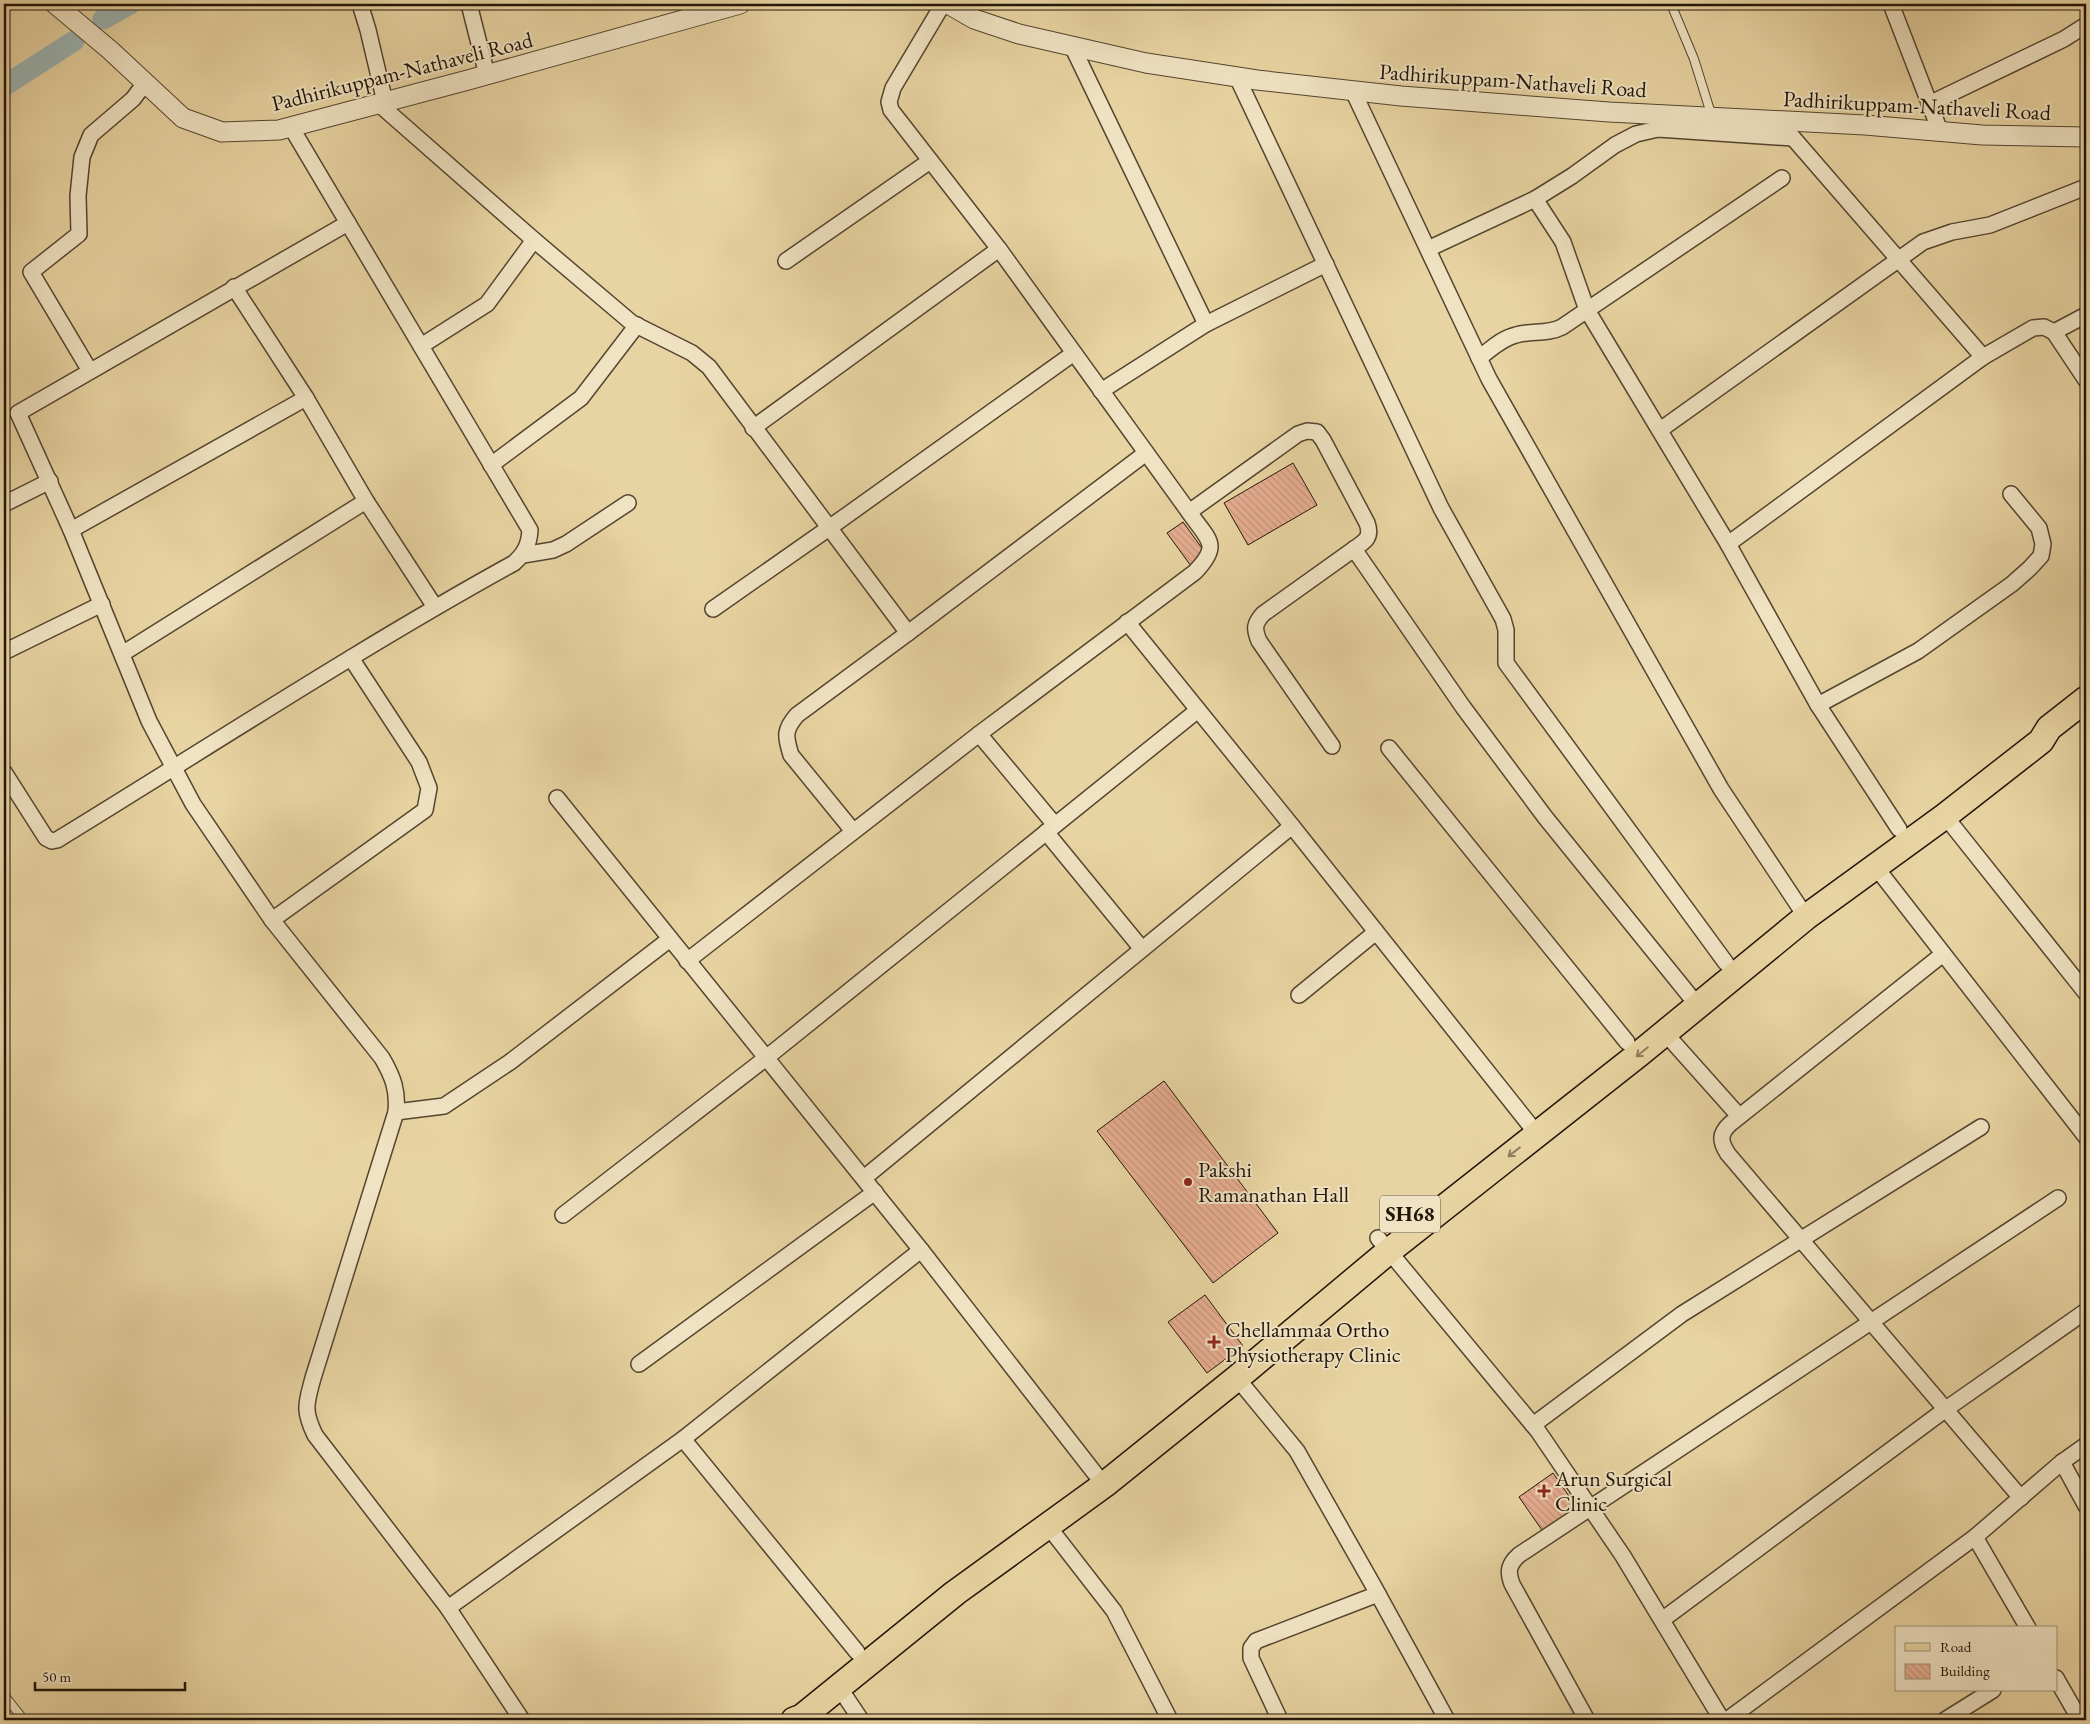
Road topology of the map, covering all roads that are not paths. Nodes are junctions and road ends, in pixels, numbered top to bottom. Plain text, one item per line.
1 (55, 4) edge
2 (360, 4) edge
3 (469, 4) edge
4 (740, 4) edge
5 (943, 4) edge
6 (948, 4) edge
7 (1671, 4) edge
8 (1892, 4) edge
9 (2086, 25) edge
10 (1072, 46) junction
11 (487, 75) junction
12 (1237, 77) junction
13 (145, 83) junction
14 (1354, 90) junction
15 (382, 103) junction
16 (1929, 104) junction
17 (1712, 117) junction
18 (1778, 120) junction
19 (291, 127) junction
20 (1940, 132) junction
21 (2086, 137) edge
22 (1793, 138) junction
23 (930, 161) junction
24 (1782, 178) dead end
25 (2086, 187) edge
26 (1535, 199) junction
27 (348, 223) junction
28 (534, 240) junction
29 (999, 249) junction
30 (1428, 249) junction
31 (786, 260) dead end
32 (1898, 261) junction
33 (1326, 264) junction
34 (234, 288) junction
35 (1587, 310) junction
36 (2086, 315) edge
37 (1206, 324) junction
38 (637, 325) junction
39 (2054, 332) junction
40 (421, 346) junction
41 (1074, 353) junction
42 (1479, 358) junction
43 (1983, 358) junction
44 (90, 371) junction
45 (2086, 380) edge
46 (1101, 391) junction
47 (306, 398) junction
48 (753, 428) junction
49 (1660, 430) junction
50 (1146, 453) junction
51 (491, 465) junction
52 (50, 481) junction
53 (2011, 494) dead end
54 (366, 501) junction
55 (628, 503) dead end
56 (4, 504) edge
57 (1189, 512) junction
58 (829, 528) junction
59 (71, 530) junction
60 (1728, 544) junction
61 (1354, 549) junction
62 (523, 555) junction
63 (102, 604) junction
64 (435, 607) junction
65 (713, 609) dead end
66 (1127, 622) junction
67 (908, 633) junction
68 (4, 652) edge
69 (122, 654) junction
70 (351, 658) junction
71 (2086, 699) edge
72 (1818, 705) junction
73 (1198, 710) junction
74 (2049, 728) junction
75 (980, 734) junction
76 (1332, 746) dead end
77 (1389, 748) dead end
78 (174, 768) junction
79 (4, 772) edge
80 (557, 798) dead end
81 (1945, 816) junction
82 (1292, 826) junction
83 (1051, 829) junction
84 (1899, 829) junction
85 (853, 831) junction
86 (1875, 866) junction
87 (1802, 911) junction
88 (272, 920) junction
89 (1376, 932) junction
90 (670, 939) junction
91 (1142, 949) junction
92 (1942, 954) junction
93 (687, 961) junction
94 (1735, 962) junction
95 (2086, 993) edge
96 (1299, 995) dead end
97 (1693, 999) junction
98 (1665, 1033) junction
99 (1628, 1042) junction
100 (766, 1058) junction
101 (402, 1111) junction
102 (1739, 1116) junction
103 (1981, 1127) dead end
104 (1531, 1128) junction
105 (2086, 1137) edge
106 (864, 1178) junction
107 (875, 1192) junction
108 (2058, 1198) dead end
109 (563, 1215) dead end
110 (1800, 1238) junction
111 (1384, 1245) junction
112 (921, 1250) junction
113 (2086, 1311) edge
114 (1871, 1320) junction
115 (639, 1364) dead end
116 (1237, 1378) junction
117 (1946, 1409) junction
118 (1533, 1425) junction
119 (683, 1439) junction
120 (2086, 1444) edge
121 (2062, 1462) junction
122 (1099, 1479) junction
123 (2021, 1498) junction
124 (2086, 1506) edge
125 (1589, 1509) junction
126 (1048, 1526) junction
127 (1975, 1537) junction
128 (1378, 1594) junction
129 (448, 1608) junction
130 (1662, 1620) junction
131 (2027, 1626) edge
132 (857, 1652) junction
133 (2058, 1682) edge
134 (839, 1687) junction
135 (1990, 1692) edge
136 (4, 1695) edge
137 (24, 1720) edge
138 (522, 1720) edge
139 (786, 1720) edge
140 (794, 1720) edge
141 (861, 1720) edge
142 (1170, 1720) edge
143 (1280, 1720) edge
144 (1447, 1720) edge
145 (1587, 1720) edge
146 (1722, 1720) edge
147 (1727, 1720) edge
148 (1945, 1720) edge
149 (2080, 1720) edge

1 - 13 street, Padhirikuppam-Nathaveli Road
2 - 15 street
3 - 11 street
4 - 11 street, Padhirikuppam-Nathaveli Road
5 - 23 street
6 - 10 street, Padhirikuppam-Nathaveli Road
7 - 17 lane
8 - 16 street
9 - 16 street
10 - 12 street, Padhirikuppam-Nathaveli Road
10 - 37 street
11 - 15 street, Padhirikuppam-Nathaveli Road
12 - 14 street, Padhirikuppam-Nathaveli Road
12 - 33 street
13 - 19 street, Padhirikuppam-Nathaveli Road
13 - 44 street
14 - 17 street, Padhirikuppam-Nathaveli Road
14 - 30 street
15 - 19 street, Padhirikuppam-Nathaveli Road
15 - 28 street
16 - 20 street
17 - 18 street, Padhirikuppam-Nathaveli Road
18 - 20 street, Padhirikuppam-Nathaveli Road
18 - 22 street
19 - 27 street
20 - 21 street, Padhirikuppam-Nathaveli Road
22 - 26 street
22 - 32 street
23 - 29 street
23 - 31 street
24 - 35 street
25 - 32 street
26 - 30 street
26 - 35 street
27 - 34 street
27 - 40 street
28 - 38 street
28 - 40 street
29 - 41 street
29 - 48 street
30 - 42 street
32 - 43 street
32 - 49 street
33 - 37 street
33 - 94 street
34 - 44 street
34 - 47 street
35 - 42 street
35 - 49 street
36 - 39 street
37 - 46 street
38 - 48 street
38 - 51 street
39 - 43 street
39 - 45 street
40 - 51 street
41 - 46 street
41 - 58 street
42 - 87 street
43 - 60 street
44 - 52 street
46 - 50 street
47 - 54 street
47 - 59 street
48 - 58 street
49 - 60 street
50 - 57 street
50 - 67 street
51 - 62 street
52 - 56 street
52 - 59 street
53 - 72 street
54 - 64 street
54 - 69 street
55 - 62 street
57 - 61 street
57 - 66 street
58 - 65 street
58 - 67 street
59 - 63 street
60 - 72 street
61 - 76 street
61 - 97 street
62 - 64 street
63 - 68 street
63 - 69 street
64 - 70 street
66 - 73 street
66 - 75 street
67 - 85 street
69 - 78 street
70 - 78 street
70 - 88 street
71 - 74 main road, SH68
72 - 84 street
73 - 82 street
73 - 83 street
74 - 81 main road, SH68
74 - 84 main road, SH68
75 - 83 street
75 - 85 street
77 - 99 street
78 - 79 street
78 - 88 street
80 - 90 street
81 - 86 main road, SH68
81 - 95 street
82 - 89 street
82 - 91 street
83 - 91 street
83 - 100 street
84 - 87 main road, SH68
85 - 93 street
86 - 87 main road, SH68
86 - 92 street
87 - 94 main road, SH68
88 - 101 street
89 - 96 street
89 - 104 street
90 - 93 street
90 - 101 street
91 - 106 street
92 - 102 street
92 - 105 street
93 - 100 street
94 - 97 main road, SH68
97 - 98 main road, SH68
97 - 99 main road, SH68
98 - 102 street
98 -> 104 main road, SH68
99 - 104 main road, SH68
100 - 106 street
100 - 109 street
101 - 129 street
102 - 110 street
103 - 110 street
104 - 111 main road, SH68
106 - 107 street
107 - 112 street
107 - 115 street
108 - 114 street
110 - 114 street
110 - 118 street
111 - 116 main road, SH68
111 - 118 street
111 - 122 main road, SH68
112 - 119 street
112 - 122 street
113 - 117 street
114 - 117 street
114 - 125 street
116 - 122 main road, SH68
116 - 128 street
117 - 123 street
117 - 130 street
118 - 125 street
119 - 129 street
119 - 132 street
120 - 121 street
121 - 123 street
121 - 124 street
122 - 126 main road, SH68
122 - 132 main road, SH68
123 - 127 street
125 - 130 street
125 - 145 street
126 - 134 main road, SH68
126 - 142 street
127 - 131 street
127 - 147 street
128 - 143 street
128 - 144 street
129 - 138 street
130 - 146 street
132 - 139 main road, SH68
133 - 149 street
134 - 140 main road, SH68
134 - 141 street
135 - 148 street
136 - 137 lane

